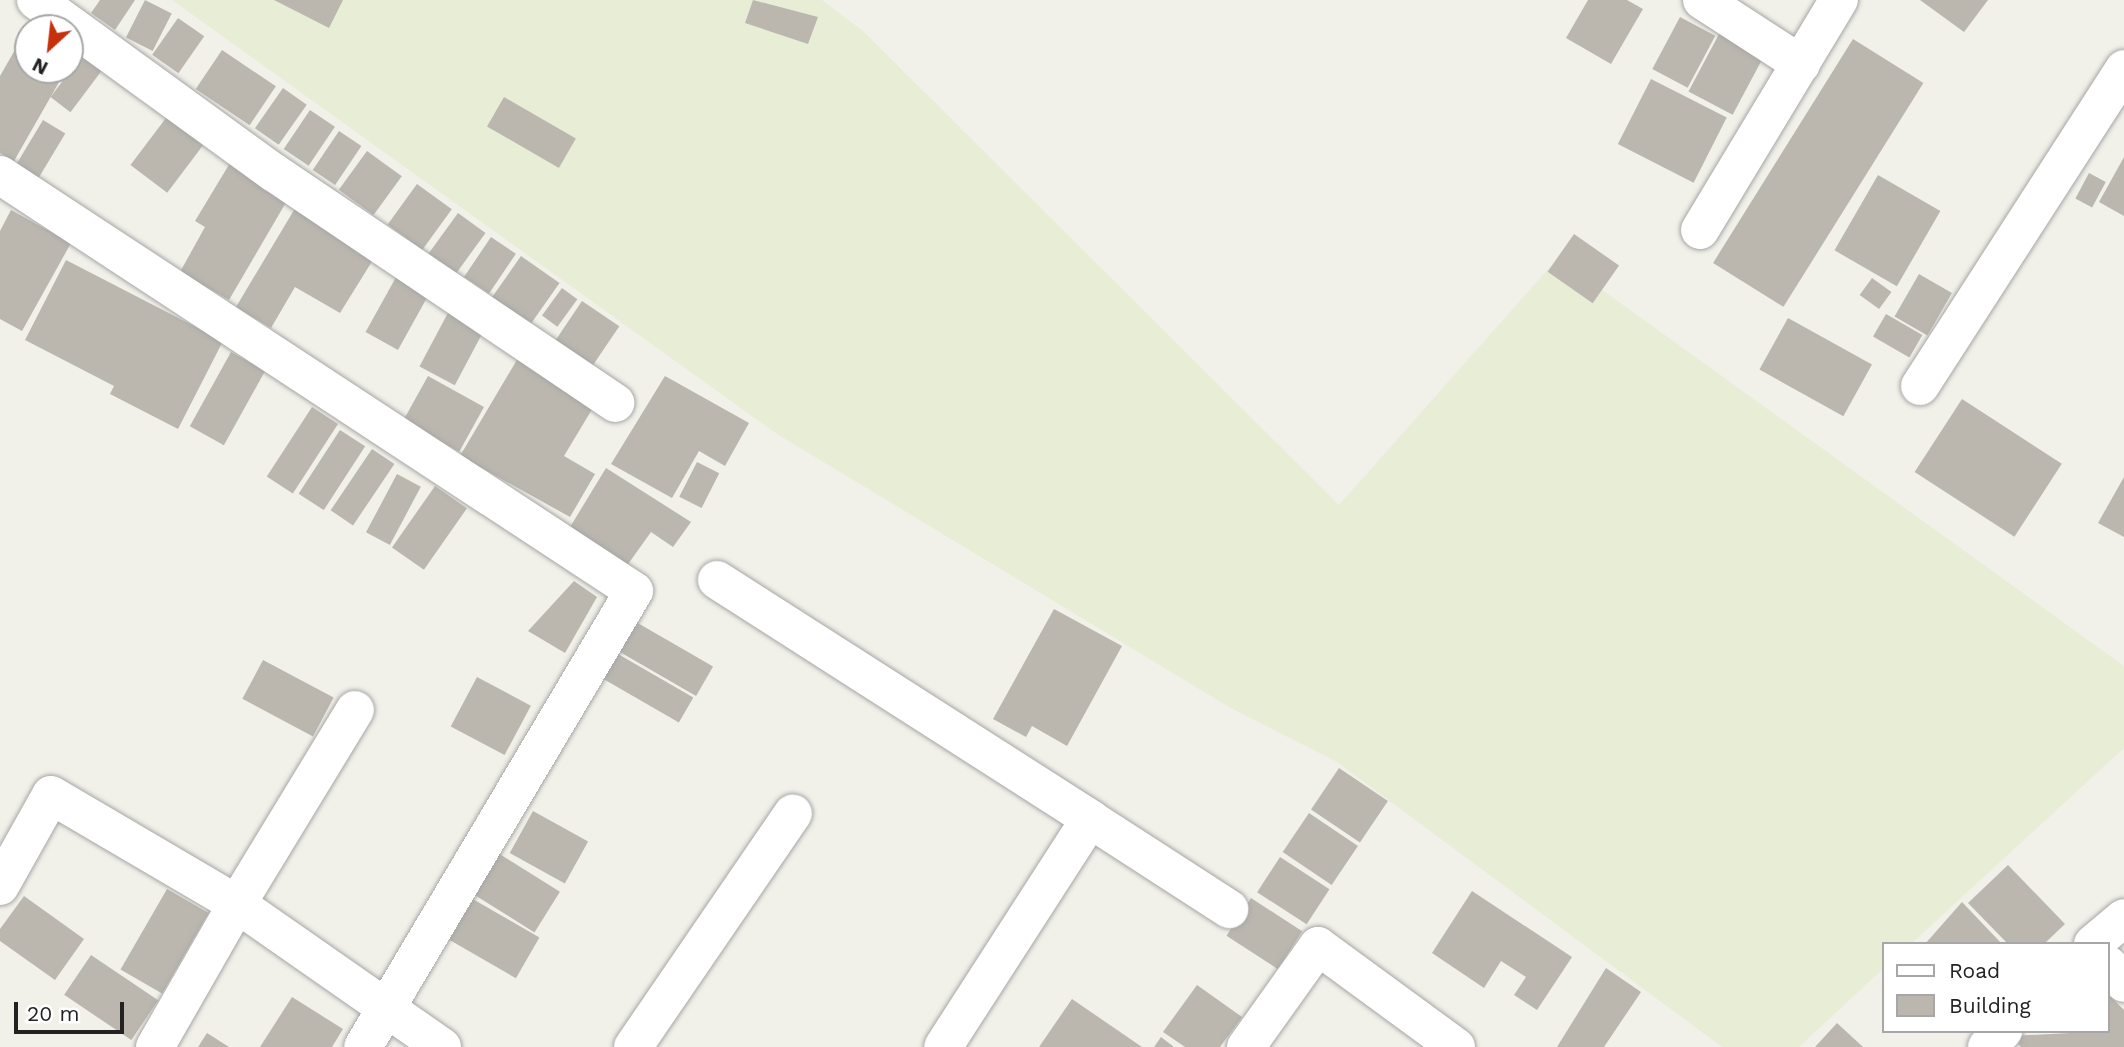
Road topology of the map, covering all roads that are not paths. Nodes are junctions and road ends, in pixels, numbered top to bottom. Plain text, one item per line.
1 (36, 0) edge
2 (1702, 0) edge
3 (1839, 0) edge
4 (1801, 64) junction
5 (2124, 69) edge
6 (0, 175) edge
7 (1700, 230) dead end
8 (1920, 386) dead end
9 (615, 403) dead end
10 (717, 580) dead end
11 (355, 710) dead end
12 (793, 813) dead end
13 (1090, 819) junction
14 (0, 886) edge
15 (237, 904) junction
16 (1229, 909) dead end
17 (2124, 918) edge
18 (2095, 942) edge
19 (2110, 967) edge
20 (2124, 983) edge
21 (384, 1009) junction
22 (2001, 1033) edge
23 (155, 1047) edge
24 (363, 1047) edge
25 (442, 1047) edge
26 (633, 1047) edge
27 (943, 1047) edge
28 (1246, 1047) edge
29 (1456, 1047) edge
30 (1987, 1047) edge

1 - 9 street
2 - 4 street
3 - 4 street
4 - 7 street
5 - 8 street
6 - 21 street
10 - 13 street
11 - 15 street
12 - 26 street
13 - 16 street
13 - 27 street
14 - 15 street
15 - 21 street
15 - 23 street
17 - 18 street
19 - 20 street
21 - 24 street
21 - 25 street
22 - 30 street
28 - 29 street

